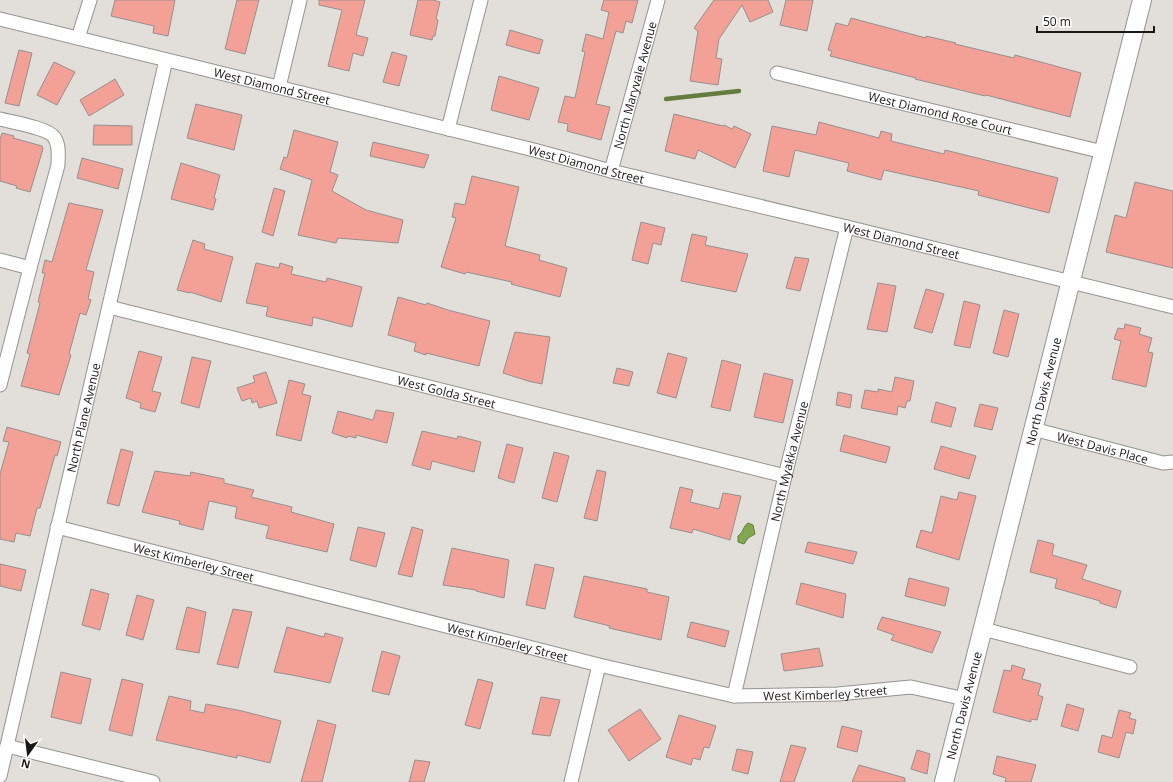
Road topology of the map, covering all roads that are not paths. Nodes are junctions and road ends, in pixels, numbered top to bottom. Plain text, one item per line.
1 (90, 0) edge
2 (300, 0) edge
3 (481, 0) edge
4 (658, 0) edge
5 (1142, 0) edge
6 (0, 19) edge
7 (78, 38) junction
8 (166, 60) junction
9 (777, 73) dead end
10 (279, 87) junction
11 (0, 119) edge
12 (448, 129) junction
13 (1103, 152) junction
14 (611, 171) junction
15 (847, 227) junction
16 (0, 260) edge
17 (30, 268) junction
18 (1071, 282) junction
19 (109, 307) junction
20 (1173, 307) edge
21 (0, 384) edge
22 (1033, 429) junction
23 (1173, 462) edge
24 (785, 476) junction
25 (57, 527) junction
26 (983, 629) junction
27 (599, 665) junction
28 (1130, 667) dead end
29 (734, 696) junction
30 (965, 699) junction
31 (7, 746) junction
32 (0, 776) edge
33 (153, 782) edge
34 (571, 782) edge
35 (944, 782) edge

1 - 7 street
2 - 10 street
3 - 12 street
4 - 14 street, North Maryvale Avenue
5 - 13 street, North Davis Avenue
6 - 7 street, West Diamond Street
7 - 8 street, West Diamond Street
8 - 10 street, West Diamond Street
8 - 19 street, North Plane Avenue
9 - 13 street, West Diamond Rose Court
10 - 12 street, West Diamond Street
11 - 17 street
12 - 14 street, West Diamond Street
13 - 18 street, North Davis Avenue
14 - 15 street, West Diamond Street
15 - 18 street, West Diamond Street
15 - 24 street, North Myakka Avenue
16 - 17 street
17 - 21 street
18 - 20 street, West Diamond Street
18 - 22 street, North Davis Avenue
19 - 24 street, West Golda Street
19 - 25 street, North Plane Avenue
22 - 23 street, West Davis Place
22 - 26 street, North Davis Avenue
24 - 29 street, North Myakka Avenue
25 - 27 street, West Kimberley Street
25 - 31 street, North Plane Avenue
26 - 28 street
26 - 30 street, North Davis Avenue
27 - 29 street, West Kimberley Street
27 - 34 street
29 - 30 street, West Kimberley Street
30 - 35 street, North Davis Avenue
31 - 32 street, North Plane Avenue
31 - 33 street

